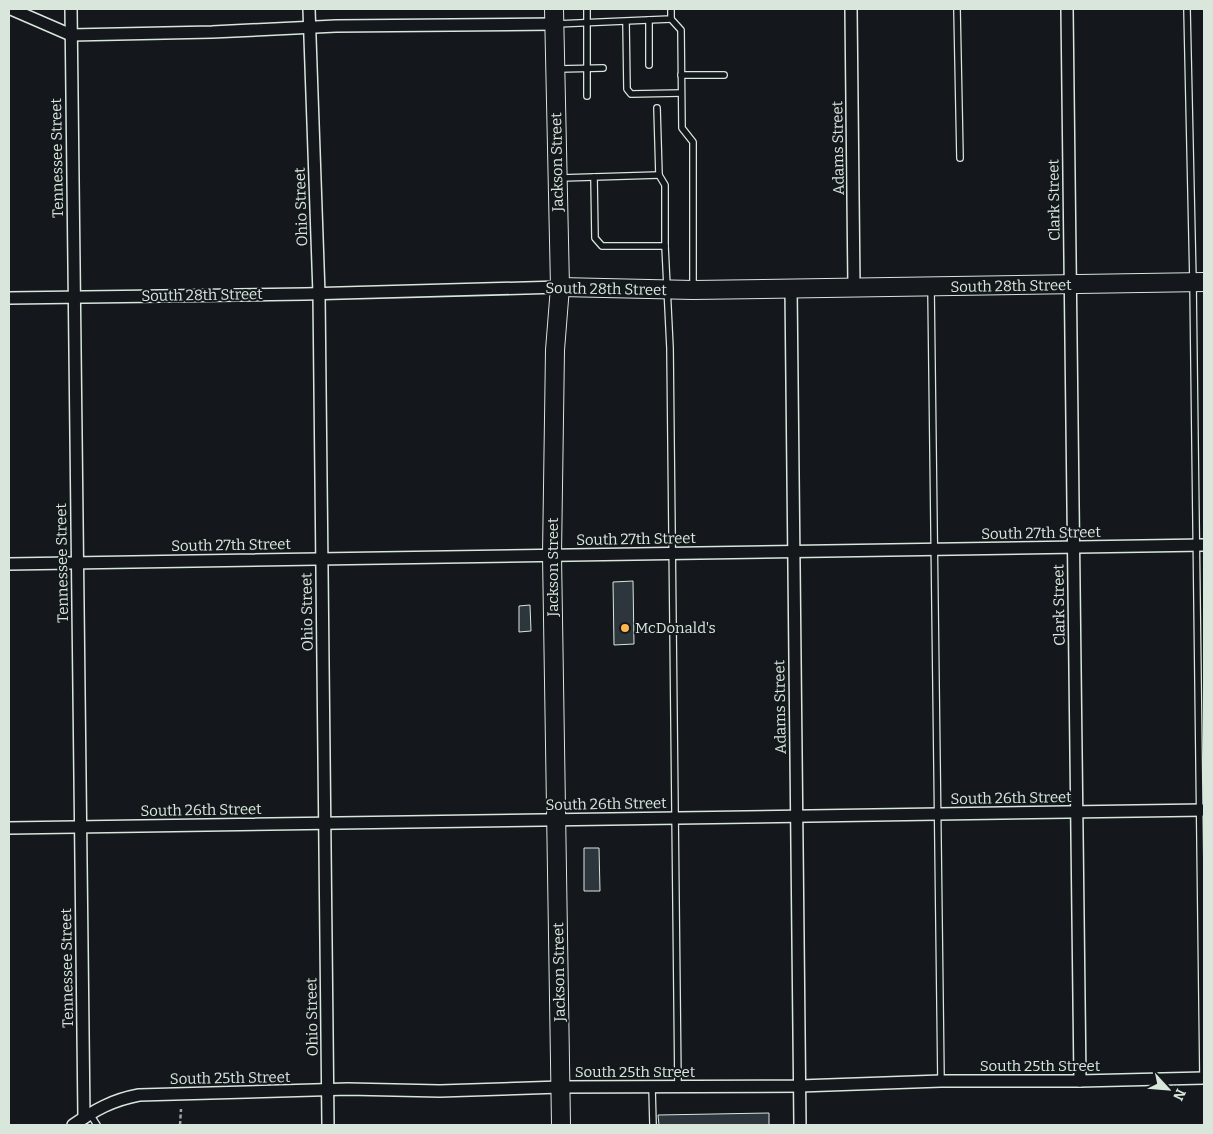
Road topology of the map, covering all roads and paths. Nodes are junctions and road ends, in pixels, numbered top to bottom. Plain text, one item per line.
1 (11, 9) edge
2 (71, 9) edge
3 (309, 9) edge
4 (587, 9) edge
5 (670, 9) edge
6 (851, 9) edge
7 (957, 9) edge
8 (1067, 9) edge
9 (1187, 9) edge
10 (554, 16) edge
11 (671, 19) junction
12 (649, 20) junction
13 (626, 22) junction
14 (587, 23) junction
15 (310, 27) junction
16 (71, 35) junction
17 (649, 65) dead end
18 (587, 68) junction
19 (603, 68) dead end
20 (619, 68) dead end
21 (626, 68) junction
22 (555, 69) junction
23 (681, 75) junction
24 (724, 75) dead end
25 (649, 86) dead end
26 (648, 93) junction
27 (682, 93) junction
28 (587, 96) dead end
29 (657, 108) dead end
30 (960, 158) dead end
31 (659, 175) junction
32 (558, 178) junction
33 (594, 178) junction
34 (665, 246) junction
35 (1199, 282) edge
36 (1070, 285) junction
37 (560, 287) junction
38 (931, 287) junction
39 (791, 288) junction
40 (854, 288) junction
41 (668, 290) junction
42 (693, 290) junction
43 (319, 294) junction
44 (74, 297) junction
45 (9, 298) edge
46 (1200, 545) edge
47 (1073, 548) junction
48 (934, 550) junction
49 (794, 552) junction
50 (672, 554) junction
51 (552, 555) junction
52 (322, 559) junction
53 (77, 563) junction
54 (9, 564) edge
55 (1202, 810) edge
56 (1076, 812) junction
57 (937, 814) junction
58 (797, 816) junction
59 (675, 818) junction
60 (557, 820) junction
61 (325, 823) junction
62 (80, 827) junction
63 (9, 828) edge
64 (1203, 1078) edge
65 (941, 1081) junction
66 (1080, 1081) junction
67 (678, 1086) junction
68 (800, 1086) junction
69 (560, 1087) junction
70 (652, 1087) junction
71 (328, 1091) junction
72 (181, 1109) dead end
73 (87, 1116) junction
74 (73, 1125) edge
75 (97, 1125) edge
76 (180, 1125) edge
77 (328, 1125) edge
78 (561, 1125) edge
79 (653, 1125) edge
80 (800, 1125) edge

1 - 16 street
2 - 16 street, Tennessee Street
3 - 15 street, Ohio Street
4 - 14 lane
5 - 11 lane
6 - 40 street, Adams Street
7 - 30 lane
8 - 36 street, Clark Street
9 - 35 lane
10 - 14 lane
10 - 15 street
10 - 22 main road, Jackson Street
11 - 12 lane
11 - 23 lane
12 - 13 lane
12 - 17 lane
13 - 14 lane
13 - 21 lane
14 - 18 lane
15 - 16 street
15 - 43 street, Ohio Street
16 - 44 street, Tennessee Street
18 - 19 lane
18 - 22 lane
18 - 28 lane
20 - 21 lane
21 - 26 lane
22 - 32 main road, Jackson Street
23 - 24 lane
23 - 27 lane
25 - 26 lane
26 - 27 lane
27 - 42 lane
29 - 31 lane
31 - 33 lane
31 - 34 lane
32 - 33 lane
32 - 37 main road, Jackson Street
33 - 34 lane
34 - 41 lane
35 - 36 main road, South 28th Street
35 - 46 lane
36 - 38 main road, South 28th Street
36 - 47 street, Clark Street
37 - 41 main road, South 28th Street
37 - 43 street, South 28th Street
37 - 51 main road, Jackson Street
38 - 40 main road, South 28th Street
38 - 48 lane
39 - 40 main road, South 28th Street
39 - 42 main road, South 28th Street
39 - 49 street, Adams Street
41 - 42 main road, South 28th Street
41 - 50 lane
43 - 44 street, South 28th Street
43 - 52 street, Ohio Street
44 - 45 street, South 28th Street
44 - 53 street, Tennessee Street
46 - 47 street, South 27th Street
46 - 55 lane
47 - 48 street, South 27th Street
47 - 56 street, Clark Street
48 - 49 street, South 27th Street
48 - 57 lane
49 - 50 street, South 27th Street
49 - 58 street, Adams Street
50 - 51 street, South 27th Street
50 - 59 lane
51 - 52 street, South 27th Street
51 - 60 main road, Jackson Street
52 - 53 street, South 27th Street
52 - 61 street, Ohio Street
53 - 54 street, South 27th Street
53 - 62 street, Tennessee Street
55 - 56 street, South 26th Street
55 - 64 lane
56 - 57 street, South 26th Street
56 - 66 street, Clark Street
57 - 58 street, South 26th Street
57 - 65 lane
58 - 59 street, South 26th Street
58 - 68 street, Adams Street
59 - 60 street, South 26th Street
59 - 67 lane
60 - 61 street, South 26th Street
60 - 69 main road, Jackson Street
61 - 62 street, South 26th Street
61 - 71 street, Ohio Street
62 - 63 street, South 26th Street
62 - 73 street, Tennessee Street
64 - 66 street, South 25th Street
65 - 66 street, South 25th Street
65 - 68 street, South 25th Street
67 - 68 street, South 25th Street
67 - 70 street, South 25th Street
68 - 80 street, Adams Street
69 - 70 street, South 25th Street
69 - 71 street, South 25th Street
69 - 78 main road, Jackson Street
70 - 79 lane
71 - 73 street, South 25th Street
71 - 77 street, Ohio Street
72 - 76 path
73 - 74 street, South 25th Street
73 - 75 lane

